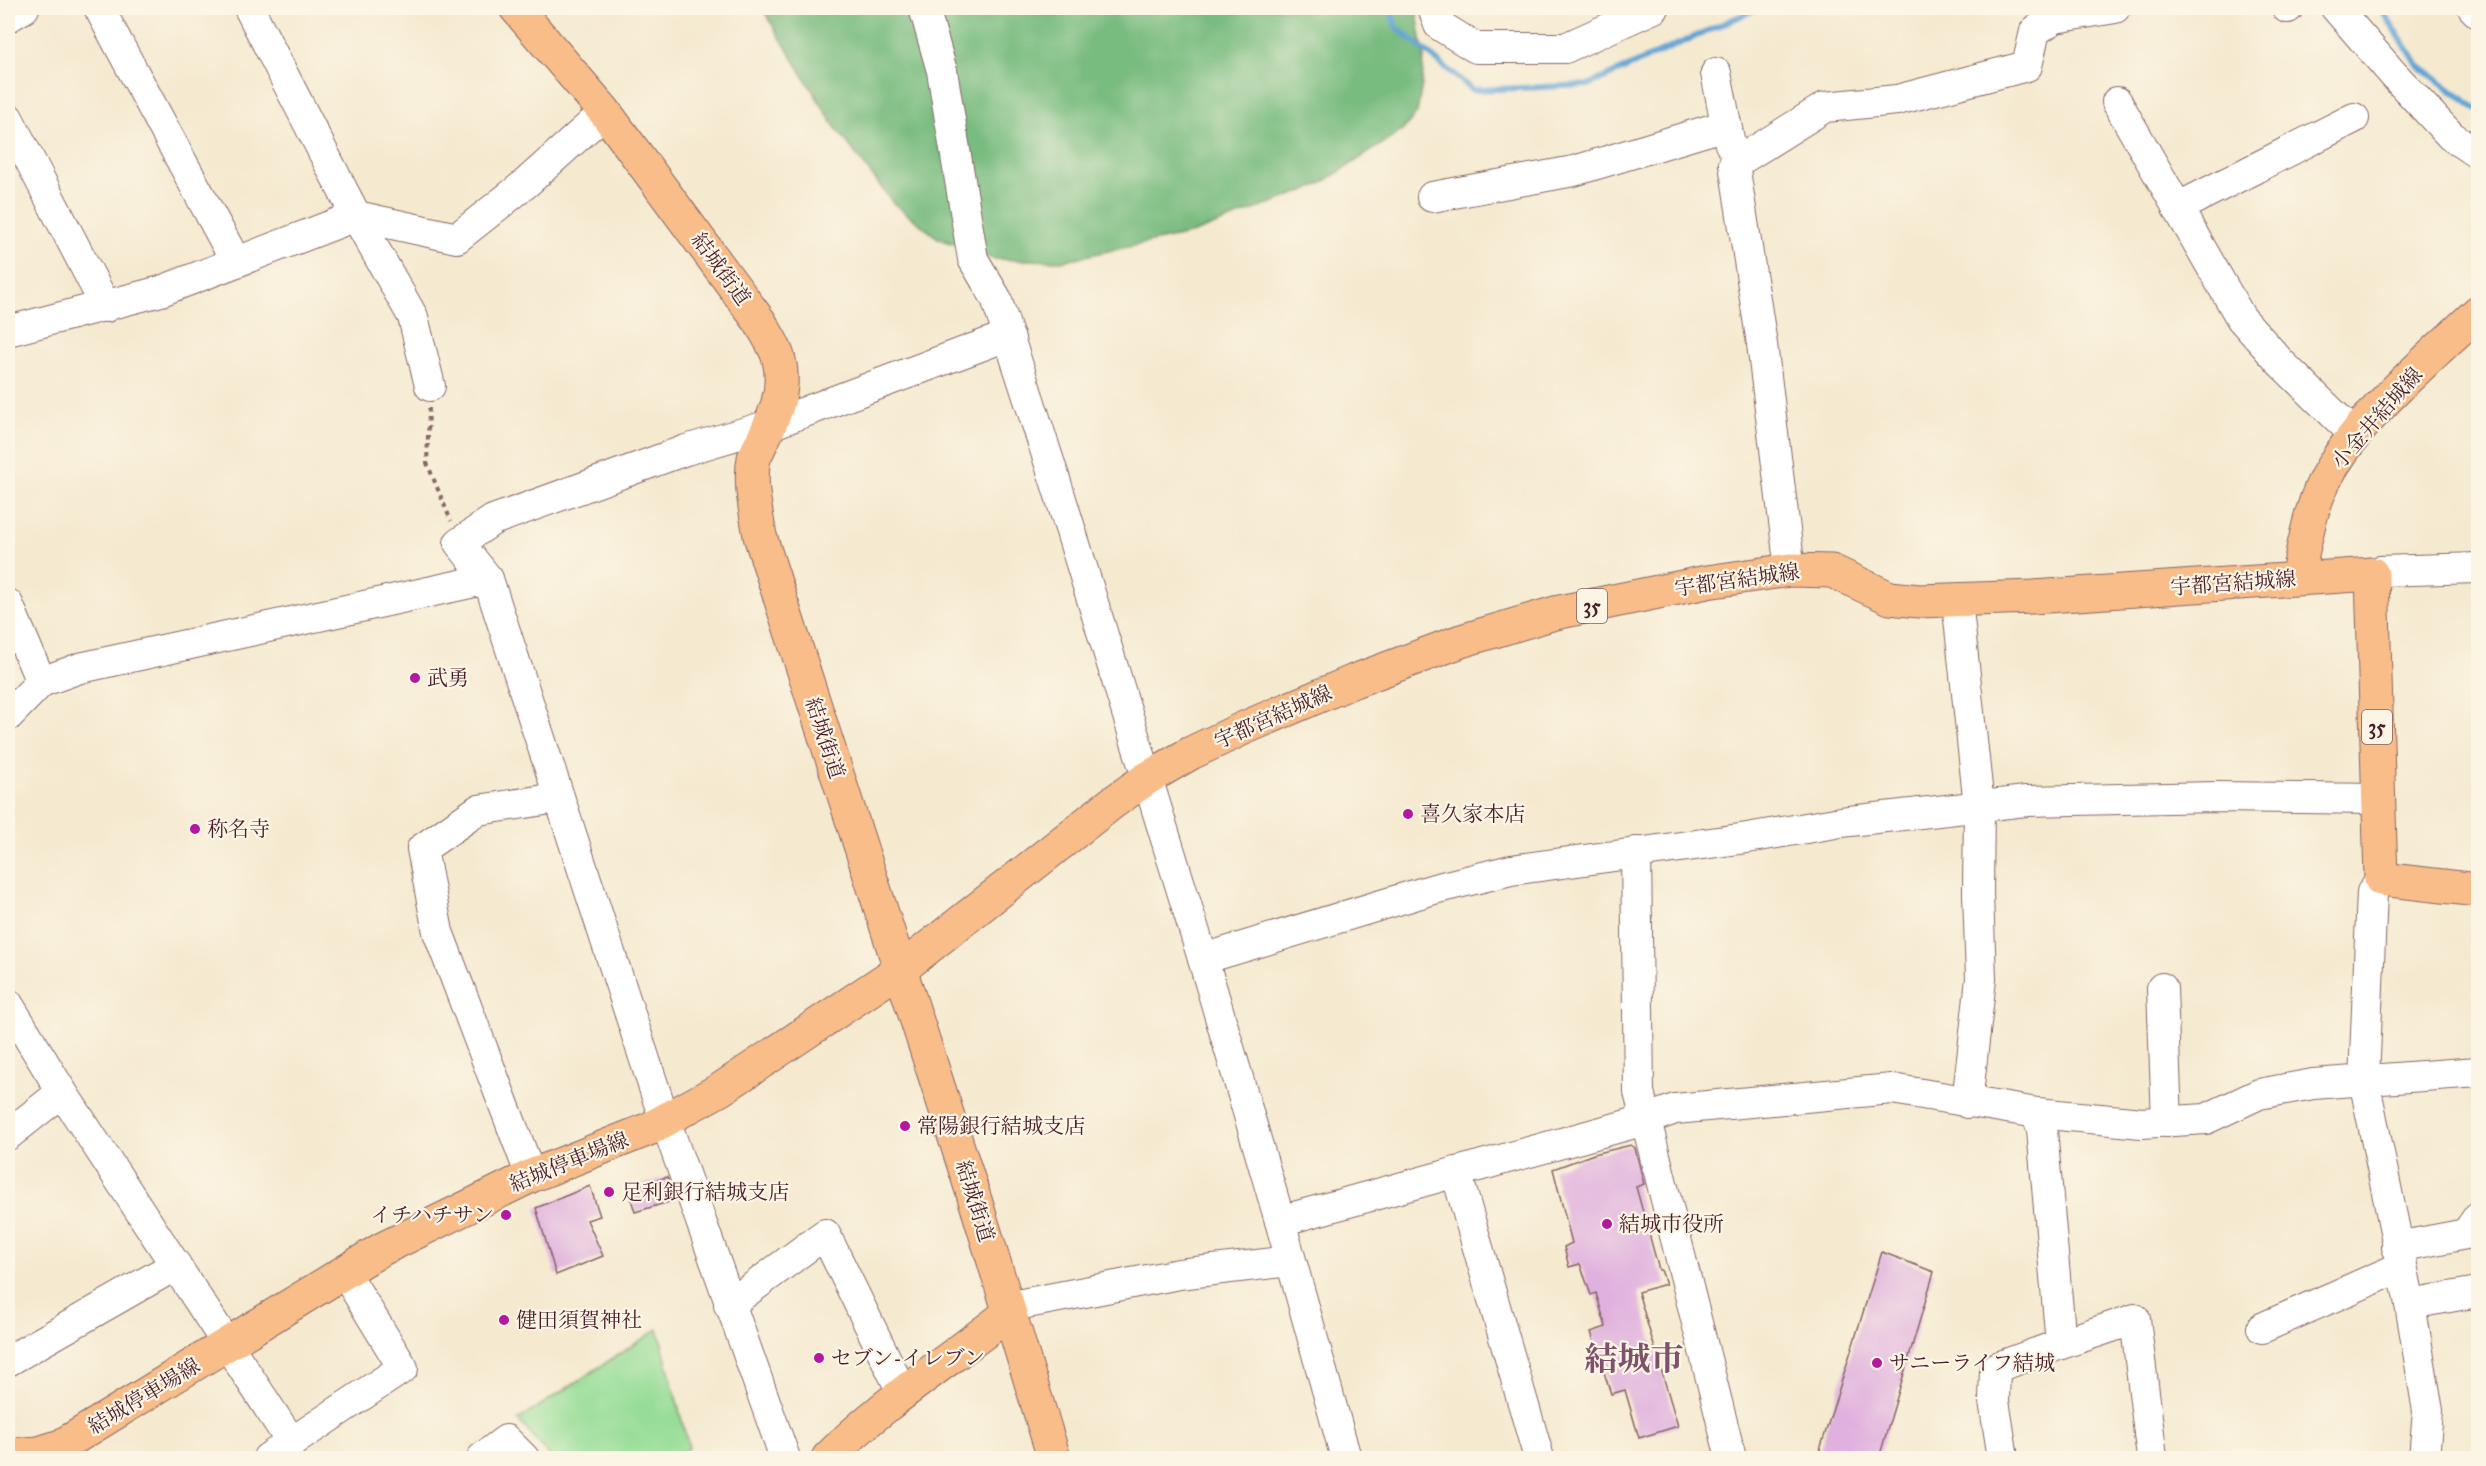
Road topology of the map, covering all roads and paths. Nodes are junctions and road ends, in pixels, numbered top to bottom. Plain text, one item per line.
1 (24, 8) edge
2 (99, 8) edge
3 (249, 8) edge
4 (516, 8) edge
5 (924, 8) edge
6 (1433, 8) edge
7 (1654, 8) edge
8 (2115, 8) edge
9 (2336, 8) edge
10 (2473, 8) edge
11 (2478, 13) edge
12 (8, 17) edge
13 (1716, 73) dead end
14 (2117, 102) dead end
15 (605, 112) junction
16 (8, 118) edge
17 (2354, 118) dead end
18 (1726, 125) junction
19 (2478, 154) edge
20 (1734, 164) junction
21 (1432, 196) dead end
22 (2177, 208) junction
23 (356, 216) junction
24 (236, 262) junction
25 (106, 307) junction
26 (2478, 312) edge
27 (8, 331) edge
28 (1010, 339) junction
29 (430, 386) joint
30 (770, 425) junction
31 (2355, 436) junction
32 (459, 543) junction
33 (2478, 568) edge
34 (1790, 570) junction
35 (2372, 574) junction
36 (2297, 578) junction
37 (488, 579) junction
38 (1956, 600) junction
39 (8, 604) edge
40 (41, 682) junction
41 (8, 716) edge
42 (1146, 779) junction
43 (558, 798) junction
44 (2379, 800) junction
45 (1979, 806) junction
46 (1636, 852) junction
47 (2381, 879) junction
48 (2478, 890) edge
49 (1203, 959) junction
50 (901, 969) junction
51 (2163, 988) dead end
52 (8, 1004) edge
53 (2478, 1072) edge
54 (2364, 1080) junction
55 (62, 1092) junction
56 (1968, 1103) junction
57 (2037, 1113) junction
58 (1645, 1120) junction
59 (666, 1121) junction
60 (2167, 1122) junction
61 (8, 1135) edge
62 (1456, 1172) junction
63 (531, 1176) junction
64 (2478, 1216) edge
65 (1280, 1221) junction
66 (2399, 1257) junction
67 (1290, 1261) junction
68 (176, 1265) junction
69 (344, 1271) junction
70 (2478, 1292) edge
71 (2410, 1304) junction
72 (729, 1305) junction
73 (1009, 1313) junction
74 (2262, 1328) dead end
75 (229, 1344) junction
76 (2061, 1344) junction
77 (8, 1361) edge
78 (903, 1394) junction
79 (280, 1451) edge
80 (8, 1455) edge
81 (482, 1458) edge
82 (524, 1458) edge
83 (785, 1458) edge
84 (828, 1458) edge
85 (1054, 1458) edge
86 (1346, 1458) edge
87 (1539, 1458) edge
88 (1731, 1458) edge
89 (2003, 1458) edge
90 (2151, 1458) edge
91 (2424, 1458) edge

1 - 12 street
2 - 24 street
3 - 23 street
4 - 15 main road, 結城街道
5 - 28 street
6 - 7 street
8 - 20 street
9 - 19 street
10 - 11 street
13 - 18 street
14 - 22 street
15 - 23 street
15 - 30 main road, 結城街道
16 - 25 street
17 - 22 street
18 - 20 street
18 - 21 street
20 - 34 street
22 - 31 street
23 - 24 street
23 - 29 street
24 - 25 street
25 - 27 street
26 - 31 main road, 小金井結城線
28 - 30 street
28 - 42 street
29 - 32 path
30 - 32 street
30 - 50 main road, 結城街道
31 - 36 main road, 小金井結城線
32 - 37 street
33 - 35 street
34 - 38 main road, 宇都宮結城線 / 35
34 - 42 main road, 宇都宮結城線 / 35
35 - 36 main road, 宇都宮結城線 / 35
35 - 44 main road, 35
36 - 38 main road, 宇都宮結城線 / 35
37 - 40 street
37 - 43 street
38 - 45 street
39 - 40 street
40 - 41 street
42 - 49 street
42 - 50 main road, 宇都宮結城線 / 35
43 - 59 street
43 - 63 street
44 - 45 street
44 - 47 main road, 35
45 - 46 street
45 - 56 street
46 - 49 street
46 - 58 street
47 - 48 main road
47 - 54 street
49 - 65 street
50 - 59 main road, 結城停車場線
50 - 73 main road, 結城街道
51 - 60 street
52 - 55 street
53 - 54 street
54 - 60 street
54 - 66 street
55 - 61 street
55 - 68 street
56 - 57 street
56 - 58 street
57 - 60 street
57 - 76 street
58 - 62 street
58 - 88 street
59 - 63 main road, 結城停車場線
59 - 72 street
62 - 65 street
62 - 87 street
63 - 69 main road, 結城停車場線
64 - 66 street
65 - 67 street
66 - 71 street
66 - 74 street
67 - 73 street
67 - 86 street
68 - 75 street
68 - 77 street
69 - 75 main road, 結城停車場線
69 - 79 street
70 - 71 street
71 - 91 street
72 - 78 street
72 - 83 street
73 - 78 main road
73 - 85 main road, 結城街道
75 - 79 street
75 - 80 main road, 結城停車場線
76 - 89 street
76 - 90 street
78 - 84 main road
81 - 82 street

